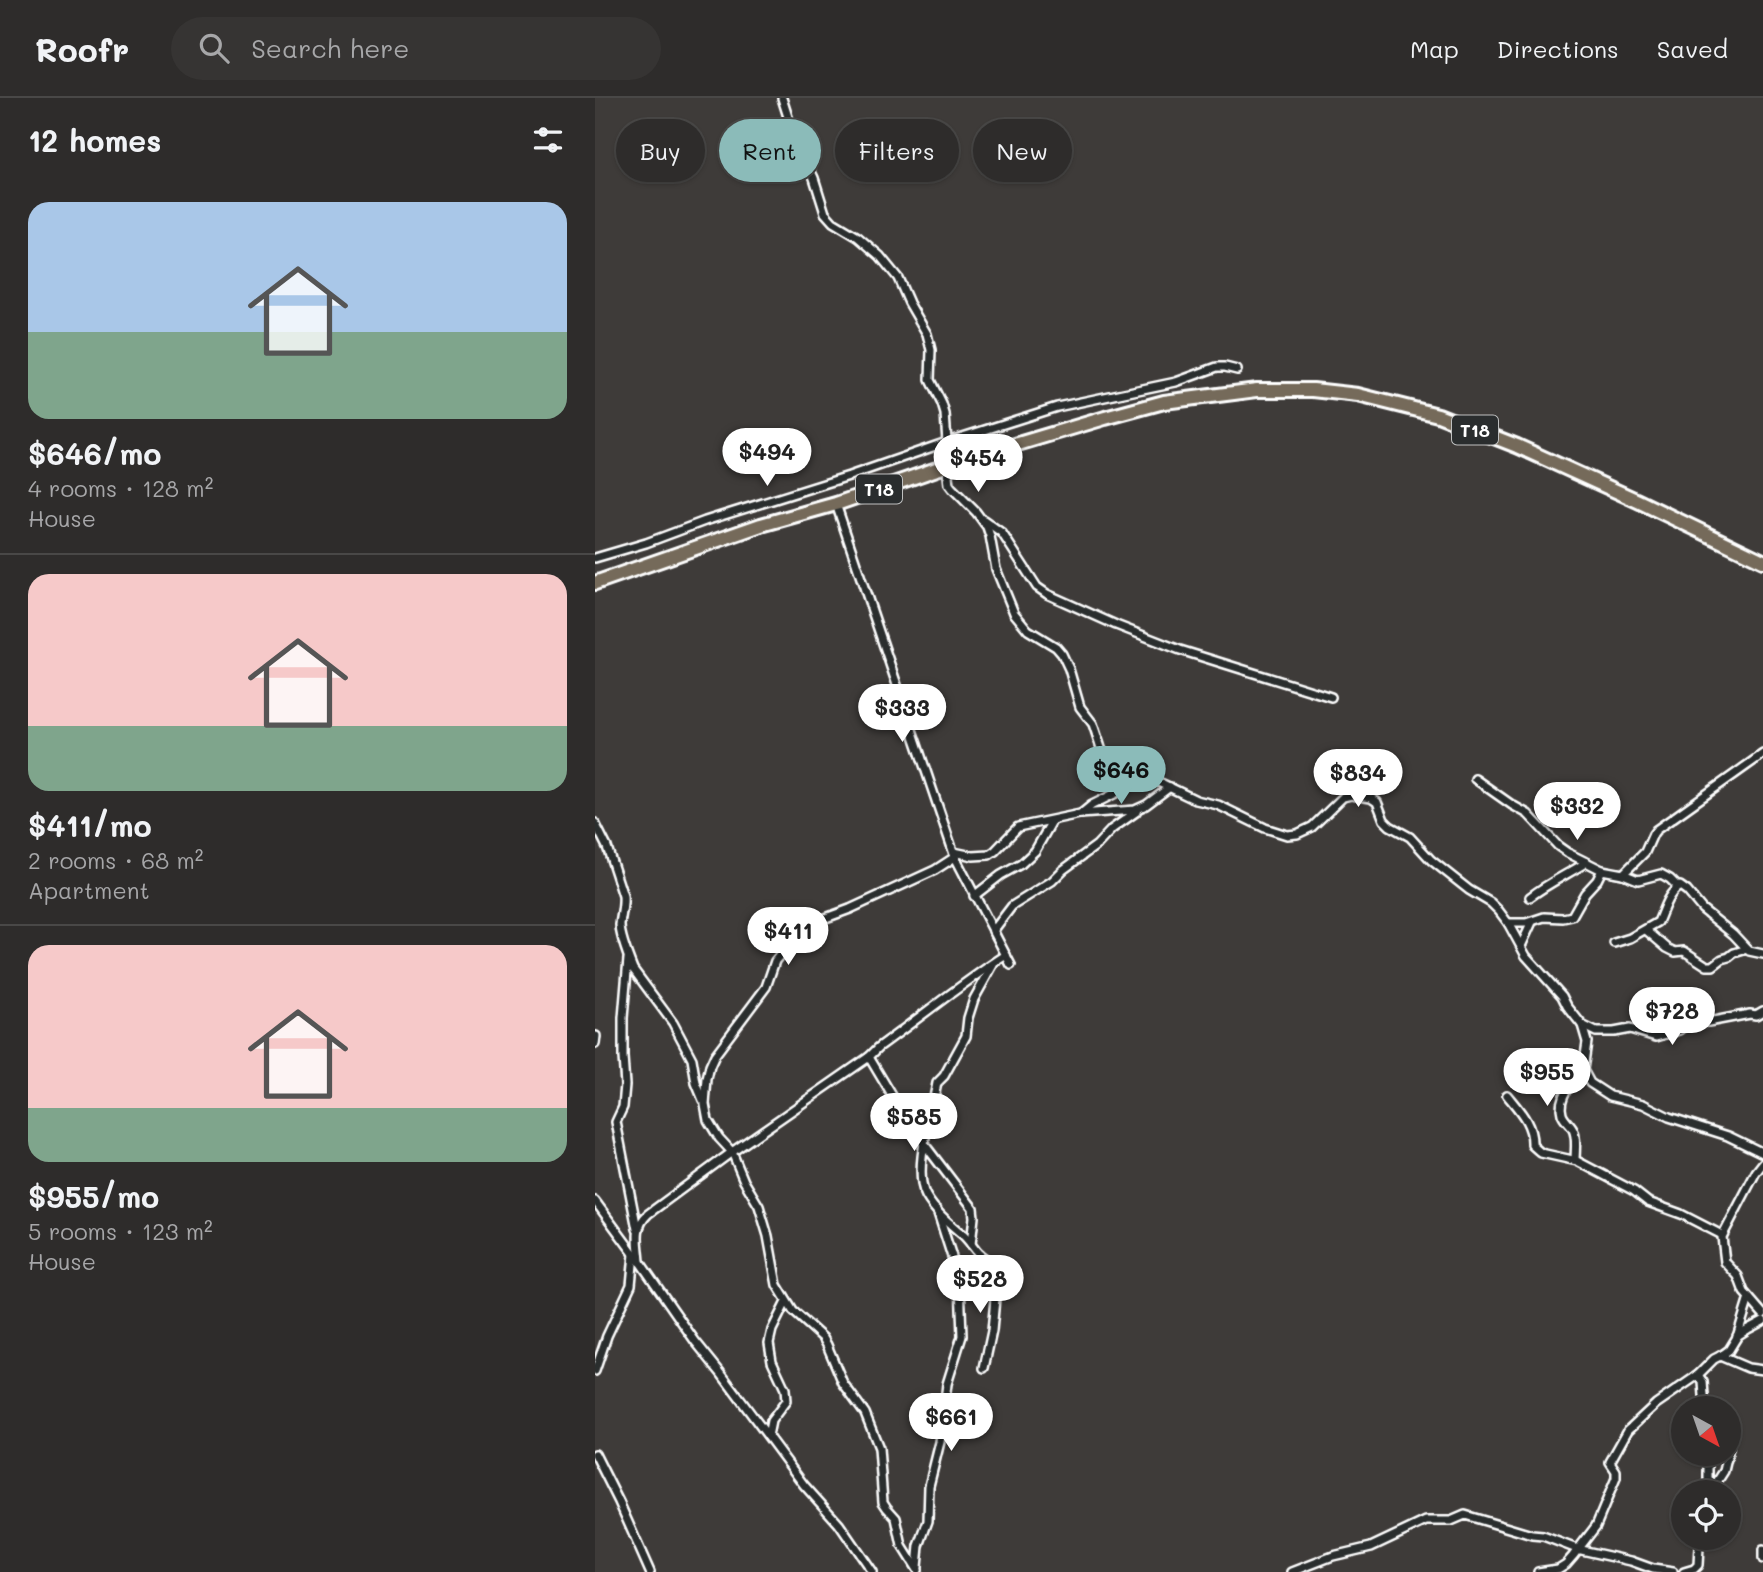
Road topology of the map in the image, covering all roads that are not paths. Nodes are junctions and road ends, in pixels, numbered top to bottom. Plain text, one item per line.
1 (782, 98) edge
2 (1237, 370) dead end
3 (947, 442) junction
4 (951, 464) junction
5 (837, 504) junction
6 (981, 518) junction
7 (595, 558) edge
8 (1763, 561) edge
9 (595, 583) edge
10 (1331, 697) dead end
11 (1763, 754) edge
12 (1146, 775) junction
13 (1475, 779) dead end
14 (1170, 787) junction
15 (1141, 808) junction
16 (1080, 814) junction
17 (1052, 821) junction
18 (595, 823) edge
19 (955, 854) junction
20 (1587, 862) junction
21 (1602, 870) junction
22 (1623, 874) junction
23 (1678, 887) junction
24 (974, 896) junction
25 (1530, 897) dead end
26 (1533, 920) junction
27 (1508, 923) junction
28 (1646, 930) junction
29 (993, 931) junction
30 (1614, 943) dead end
31 (1521, 946) junction
32 (1747, 949) junction
33 (629, 954) junction
34 (1763, 954) edge
35 (1006, 955) junction
36 (994, 962) junction
37 (1011, 965) dead end
38 (1763, 1011) edge
39 (1582, 1025) junction
40 (596, 1036) edge
41 (595, 1044) edge
42 (869, 1057) junction
43 (1583, 1069) junction
44 (1507, 1095) dead end
45 (705, 1104) junction
46 (924, 1143) junction
47 (732, 1152) junction
48 (1763, 1153) edge
49 (1574, 1160) junction
50 (1763, 1163) edge
51 (1760, 1173) edge
52 (595, 1201) edge
53 (937, 1210) junction
54 (637, 1230) junction
55 (1722, 1235) junction
56 (971, 1244) junction
57 (634, 1253) junction
58 (641, 1262) junction
59 (1749, 1298) junction
60 (786, 1302) junction
61 (1763, 1314) edge
62 (1763, 1321) edge
63 (1737, 1337) junction
64 (1720, 1356) junction
65 (984, 1368) dead end
66 (595, 1371) edge
67 (1763, 1374) edge
68 (1699, 1375) junction
69 (1704, 1396) edge
70 (768, 1437) junction
71 (595, 1454) edge
72 (1577, 1549) junction
73 (1699, 1550) edge
74 (1763, 1550) edge
75 (1763, 1559) edge
76 (1699, 1560) junction
77 (917, 1571) edge
78 (650, 1572) edge
79 (872, 1572) edge
80 (1292, 1572) edge
81 (1538, 1572) edge
82 (1673, 1572) edge
83 (1684, 1572) edge
84 (1702, 1572) edge

1 - 3 street
2 - 3 street
3 - 4 street
3 - 7 street
4 - 5 highway, T18
4 - 6 street
4 - 8 highway, T18
5 - 9 highway, T18
5 - 19 street
6 - 10 street
6 - 12 street
11 - 22 street
12 - 14 street
12 - 16 street
13 - 20 street
14 - 15 street
14 - 27 street
15 - 16 street
15 - 29 street
16 - 17 street
17 - 19 street
17 - 24 street
18 - 33 street
19 - 24 street
19 - 45 street
20 - 21 street
20 - 25 street
21 - 22 street
21 - 26 street
22 - 23 street
23 - 28 street
23 - 32 street
24 - 29 street
26 - 27 street
26 - 31 street
27 - 31 street
28 - 30 street
28 - 32 street
29 - 35 street
31 - 39 street
32 - 34 street
33 - 45 street
33 - 54 street
35 - 36 street
35 - 37 street
36 - 42 street
36 - 46 street
38 - 39 street
39 - 43 street
40 - 41 street
42 - 46 street
42 - 47 street
43 - 48 street
43 - 49 street
44 - 49 street
45 - 47 street
46 - 53 street
46 - 56 street
47 - 54 street
47 - 60 street
49 - 55 street
50 - 51 street
51 - 55 street
52 - 57 street
53 - 56 street
53 - 77 street
54 - 58 street
55 - 59 street
56 - 65 street
57 - 58 street
57 - 66 street
58 - 70 street
59 - 61 street
59 - 63 street
60 - 70 street
60 - 77 street
62 - 63 street
63 - 64 street
64 - 67 street
64 - 68 street
68 - 69 street
68 - 72 street
70 - 79 street
71 - 78 street
72 - 80 street
72 - 81 street
72 - 82 street
73 - 76 street
74 - 75 street
76 - 83 street
76 - 84 street

